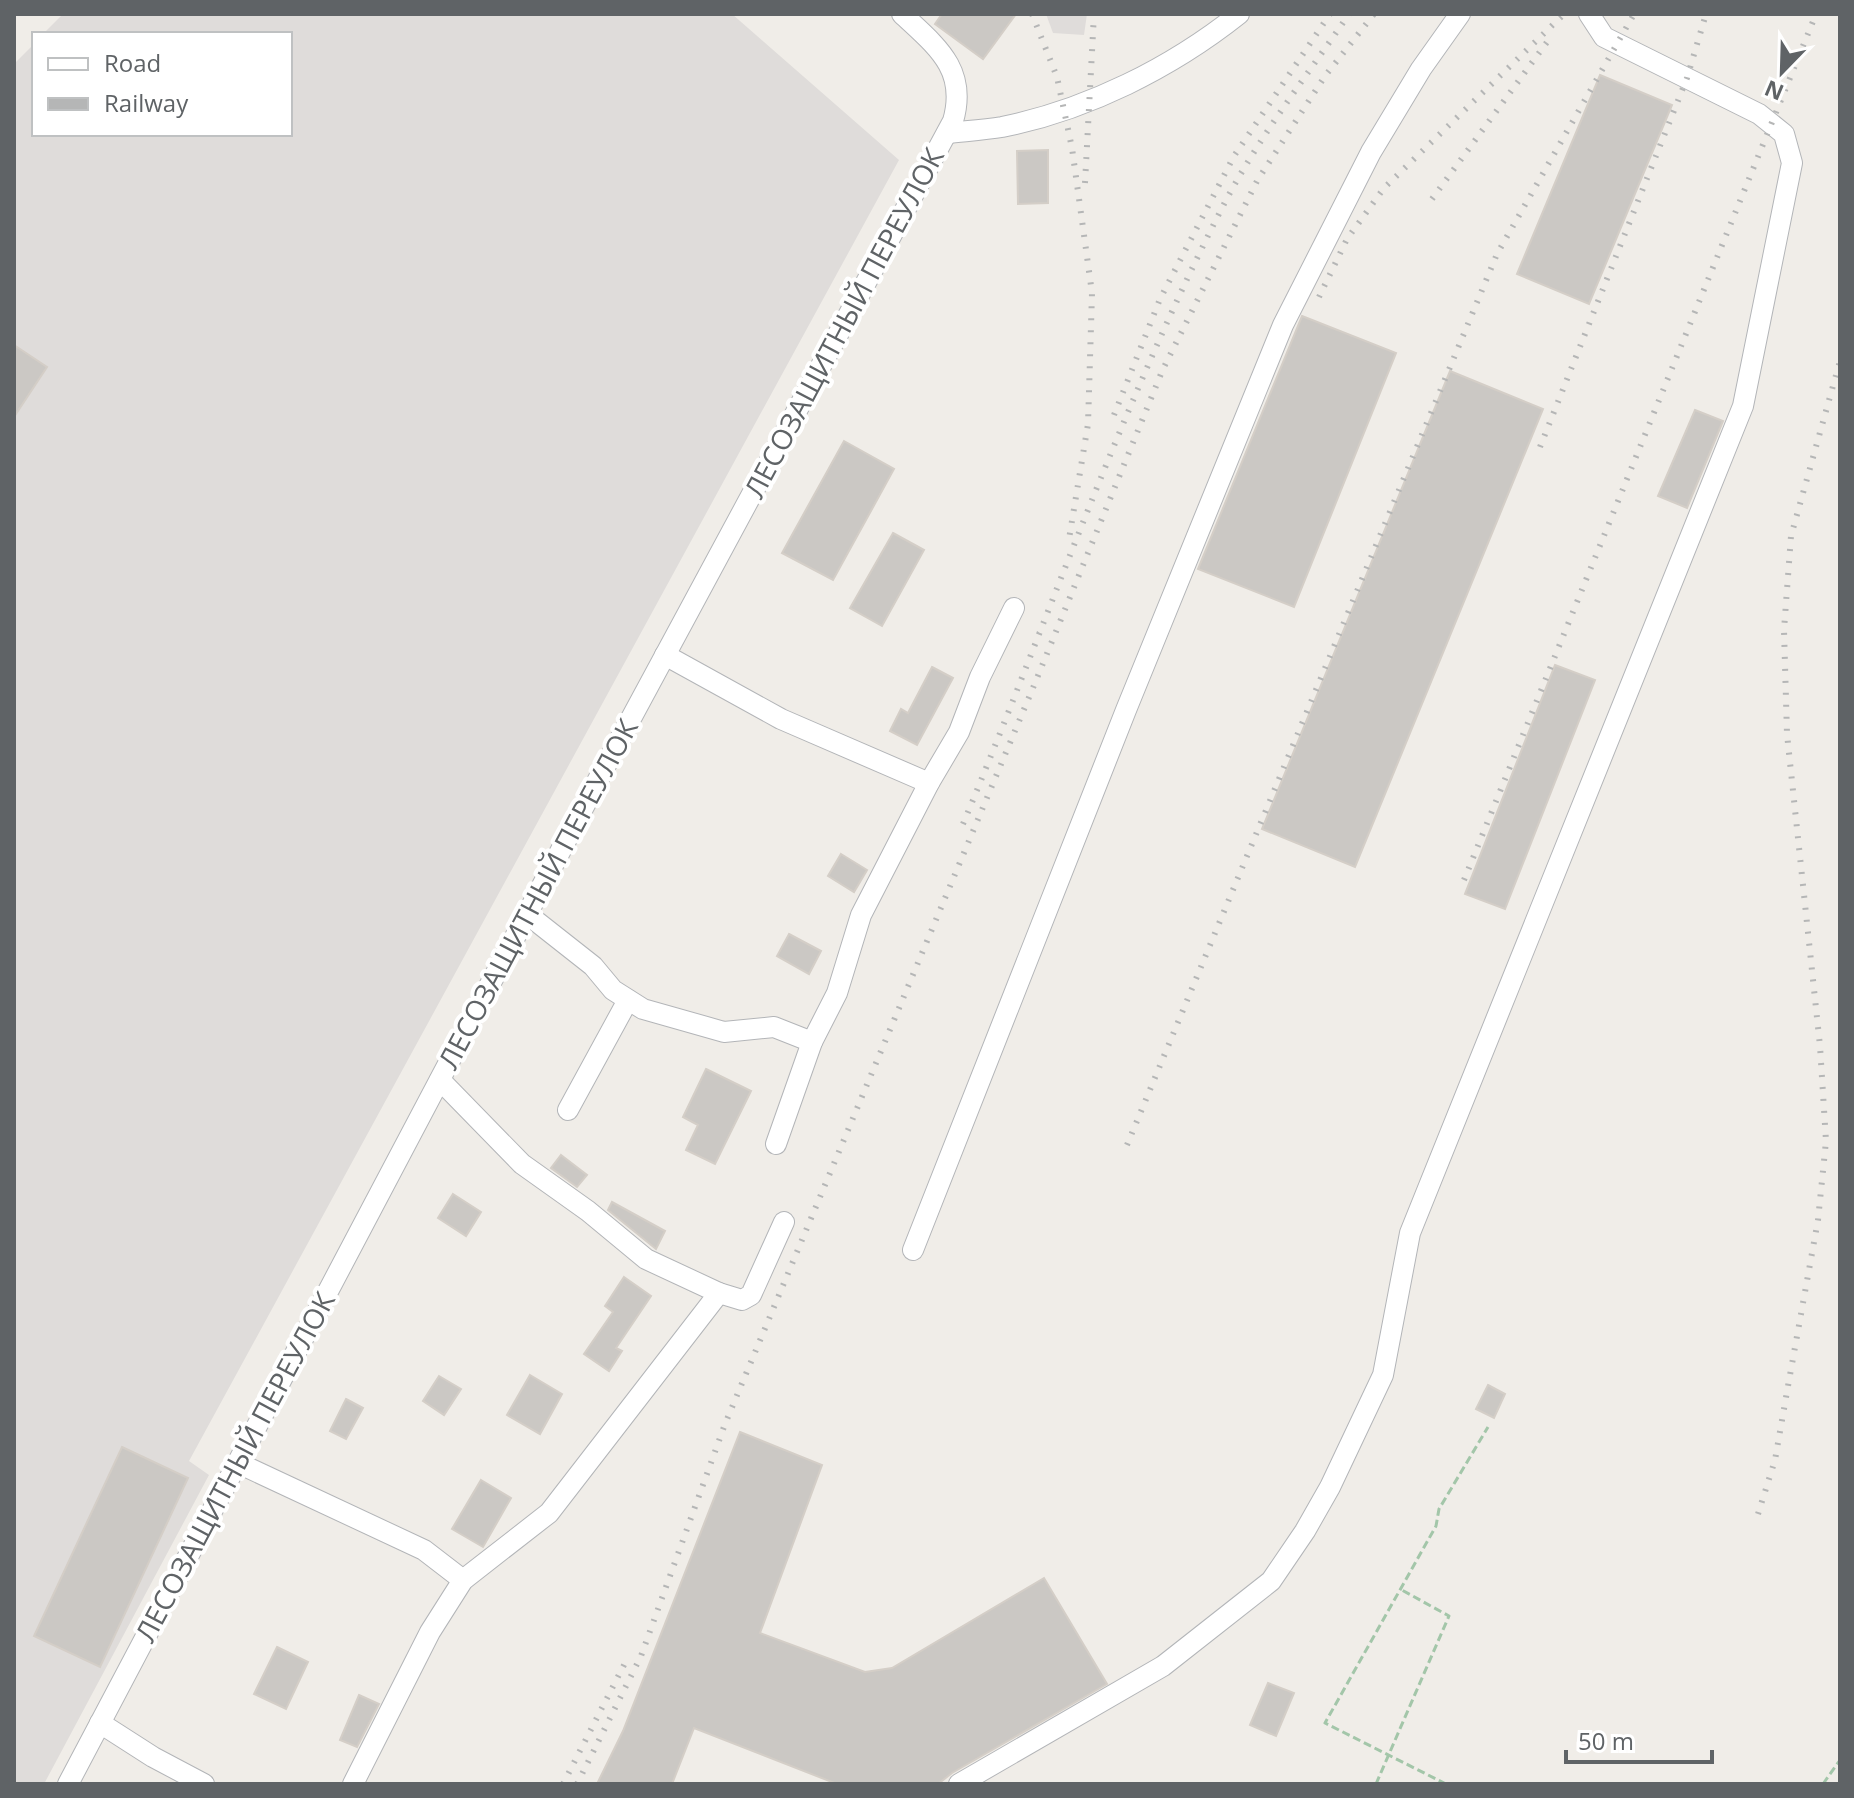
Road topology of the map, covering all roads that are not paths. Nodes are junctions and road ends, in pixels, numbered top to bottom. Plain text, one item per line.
1 (902, 14) edge
2 (1239, 14) edge
3 (1460, 14) edge
4 (1589, 14) edge
5 (947, 133) junction
6 (1014, 608) dead end
7 (665, 655) junction
8 (929, 783) junction
9 (527, 914) junction
10 (628, 1000) junction
11 (812, 1042) junction
12 (440, 1080) junction
13 (568, 1110) dead end
14 (776, 1144) dead end
15 (784, 1222) dead end
16 (913, 1250) dead end
17 (719, 1293) junction
18 (238, 1463) junction
19 (463, 1580) junction
20 (100, 1723) junction
21 (68, 1784) edge
22 (204, 1784) edge
23 (353, 1784) edge
24 (959, 1784) edge

1 - 5 street, ЛЕСОЗАЩИТНЫЙ ПЕРЕУЛОК
2 - 5 street
3 - 16 street
4 - 24 street
5 - 7 street, ЛЕСОЗАЩИТНЫЙ ПЕРЕУЛОК
6 - 8 street
7 - 8 street
7 - 9 street, ЛЕСОЗАЩИТНЫЙ ПЕРЕУЛОК
8 - 11 street
9 - 10 street
9 - 12 street, ЛЕСОЗАЩИТНЫЙ ПЕРЕУЛОК
10 - 11 street
10 - 13 street
11 - 14 street
12 - 17 street
12 - 18 street, ЛЕСОЗАЩИТНЫЙ ПЕРЕУЛОК
15 - 17 street
17 - 19 street
18 - 19 street
18 - 20 street, ЛЕСОЗАЩИТНЫЙ ПЕРЕУЛОК
19 - 23 street
20 - 21 street, ЛЕСОЗАЩИТНЫЙ ПЕРЕУЛОК
20 - 22 street

